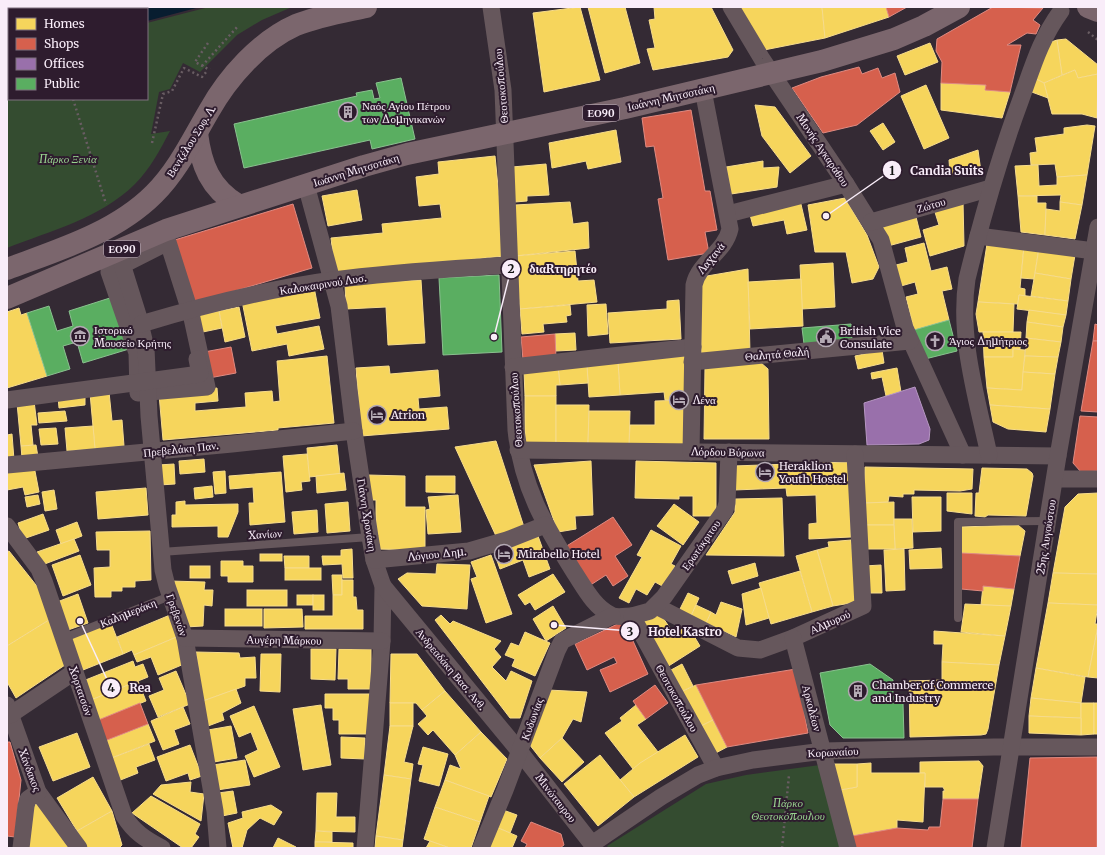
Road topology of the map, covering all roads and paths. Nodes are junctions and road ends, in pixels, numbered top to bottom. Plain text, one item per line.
1 (366, 7) edge
2 (492, 7) edge
3 (731, 7) edge
4 (959, 7) edge
5 (1061, 11) dead end
6 (238, 26) dead end
7 (208, 43) dead end
8 (195, 62) dead end
9 (202, 66) dead end
10 (208, 70) dead end
11 (772, 73) junction
12 (703, 90) junction
13 (73, 100) edge
14 (197, 133) junction
15 (505, 134) junction
16 (152, 143) dead end
17 (846, 184) junction
18 (306, 185) junction
19 (991, 188) junction
20 (238, 206) junction
21 (728, 214) junction
22 (871, 222) junction
23 (113, 225) junction
24 (1098, 226) edge
25 (978, 236) junction
26 (1094, 251) junction
27 (121, 258) junction
28 (509, 265) junction
29 (7, 269) edge
30 (333, 280) junction
31 (7, 298) edge
32 (189, 310) junction
33 (141, 324) junction
34 (910, 341) junction
35 (693, 354) junction
36 (513, 367) junction
37 (145, 385) junction
38 (7, 400) edge
39 (354, 430) junction
40 (518, 450) junction
41 (153, 452) junction
42 (691, 452) junction
43 (729, 452) junction
44 (855, 454) junction
45 (963, 455) junction
46 (989, 455) junction
47 (1058, 456) junction
48 (7, 465) edge
49 (1055, 479) junction
50 (1098, 479) edge
51 (1049, 521) junction
52 (544, 525) junction
53 (7, 526) edge
54 (370, 537) junction
55 (161, 552) junction
56 (374, 560) junction
57 (383, 586) junction
58 (170, 596) junction
59 (656, 606) junction
60 (612, 616) junction
61 (632, 616) junction
62 (958, 618) dead end
63 (64, 638) junction
64 (185, 638) junction
65 (793, 638) junction
66 (382, 641) junction
67 (74, 672) junction
68 (10, 719) edge
69 (1011, 747) junction
70 (1098, 747) edge
71 (824, 751) junction
72 (520, 752) junction
73 (790, 754) junction
74 (716, 768) junction
75 (38, 792) junction
76 (135, 842) edge
77 (591, 847) edge
78 (21, 848) edge
79 (79, 848) edge
80 (162, 848) edge
81 (218, 848) edge
82 (365, 848) edge
83 (481, 848) edge
84 (782, 848) edge
85 (848, 848) edge
86 (995, 848) edge

1 - 14 main road, Βενιζέλου Σοφ. Λ. / ΕΟ90
2 - 15 street, Θεοτοκοπούλου
3 - 11 street, Μονής Αγκαράθου
4 - 11 main road, Ιωάννη Μητσοτάκη / ΕΟ90
5 - 19 street
6 - 9 path
7 - 8 path
10 - 16 path
11 - 12 main road, Ιωάννη Μητσοτάκη / ΕΟ90
11 - 17 street, Μονής Αγκαράθου
12 - 15 main road, Ιωάννη Μητσοτάκη / ΕΟ90
12 - 21 street, Λαχανά
13 - 23 path
14 - 20 main road
14 - 23 main road, Βενιζέλου Σοφ. Λ. / ΕΟ90
15 - 18 main road, Ιωάννη Μητσοτάκη / ΕΟ90
15 - 28 street, Θεοτοκοπούλου
17 - 21 street
17 - 22 street, Μονής Αγκαράθου
18 - 20 main road, Ιωάννη Μητσοτάκη / ΕΟ90
18 - 30 street, Γιάννη Χρονάκη
19 - 22 street, Ζώτου
19 - 25 street
20 - 27 main road, ΕΟ90
21 - 35 street, Λαχανά
22 - 34 street, Μονής Αγκαράθου
23 - 29 main road, Βενιζέλου Σοφ. Λ. / ΕΟ90
24 - 26 street, 25ης Αυγούστου
25 - 26 street
25 - 46 street
26 - 47 street, 25ης Αυγούστου
27 - 31 main road, ΕΟ90
27 - 32 street
27 - 33 street
27 - 37 street
28 - 30 street, Καλοκαιρινού Λυσ.
28 - 36 street, Θεοτοκοπούλου
30 - 32 street, Καλοκαιρινού Λυσ.
30 - 39 street, Γιάννη Χρονάκη
32 - 33 street, Καλοκαιρινού Λυσ.
32 - 37 street
33 - 37 street
34 - 35 street, Θαλητά Θαλή
34 - 45 street, Μονής Αγκαράθου
35 - 36 street, Θαλητά Θαλή
35 - 42 street, Λαχανά
36 - 40 street, Θεοτοκοπούλου
37 - 38 street
37 - 41 street, Γρεβενών
39 - 41 street, Πρεβελάκη Παν.
39 - 54 street, Γιάννη Χρονάκη
40 - 42 street, Λόρδου Βύρωνα
40 - 52 street, Θεοτοκοπούλου
41 - 48 street, Πρεβελάκη Παν.
41 - 55 street, Γρεβενών
42 - 43 street, Λόρδου Βύρωνα
43 - 44 street, Λόρδου Βύρωνα
43 - 59 street, Ερωτόκριτου
44 - 45 street, Λόρδου Βύρωνα
44 - 65 street, Αλμυρού
45 - 46 street, Λόρδου Βύρωνα
46 - 47 street, Λόρδου Βύρωνα
47 - 49 street, 25ης Αυγούστου
49 - 50 street
49 - 51 street, 25ης Αυγούστου
51 - 62 lane
51 - 69 street, 25ης Αυγούστου
52 - 56 street, Λόγιου Δημ.
52 - 60 street, Θεοτοκοπούλου
53 - 63 street, Χορτατσών
54 - 55 lane, Χανίων
54 - 56 street, Γιάννη Χρονάκη
55 - 58 street, Γρεβενών
56 - 57 street, Γιάννη Χρονάκη
57 - 66 street, Γιάννη Χρονάκη
57 - 72 street, Ανδρεαδάκη Βασ. Ανθ.
58 - 63 lane, Καλημεράκη
58 - 64 street, Γρεβενών
59 - 61 street, Ερωτόκριτου
59 - 65 street, Αλμυρού
60 - 61 street
60 - 72 street, Κυδωνίας
61 - 74 street, Θεοτοκοπούλου
63 - 67 street, Χορτατσών
64 - 66 street, Αυγέρη Μάρκου
64 - 81 street, Γρεβενών
65 - 71 street, Αρκολέων
66 - 82 street, Γιάννη Χρονάκη
67 - 68 street
67 - 76 street, Χορτατσών
68 - 75 street, Χάνδακος
69 - 70 street, Κορωναίου
69 - 71 street, Κορωναίου
69 - 86 street, 25ης Αυγούστου
71 - 73 street, Κορωναίου
71 - 85 street, Αρκολέων
72 - 77 street, Μινώταυρου
72 - 83 street, Κυδωνίας
73 - 74 street, Κορωναίου
73 - 84 path
74 - 77 street, Κορωναίου
75 - 78 street
75 - 79 street, Χάνδακος
76 - 80 street, Χορτατσών

